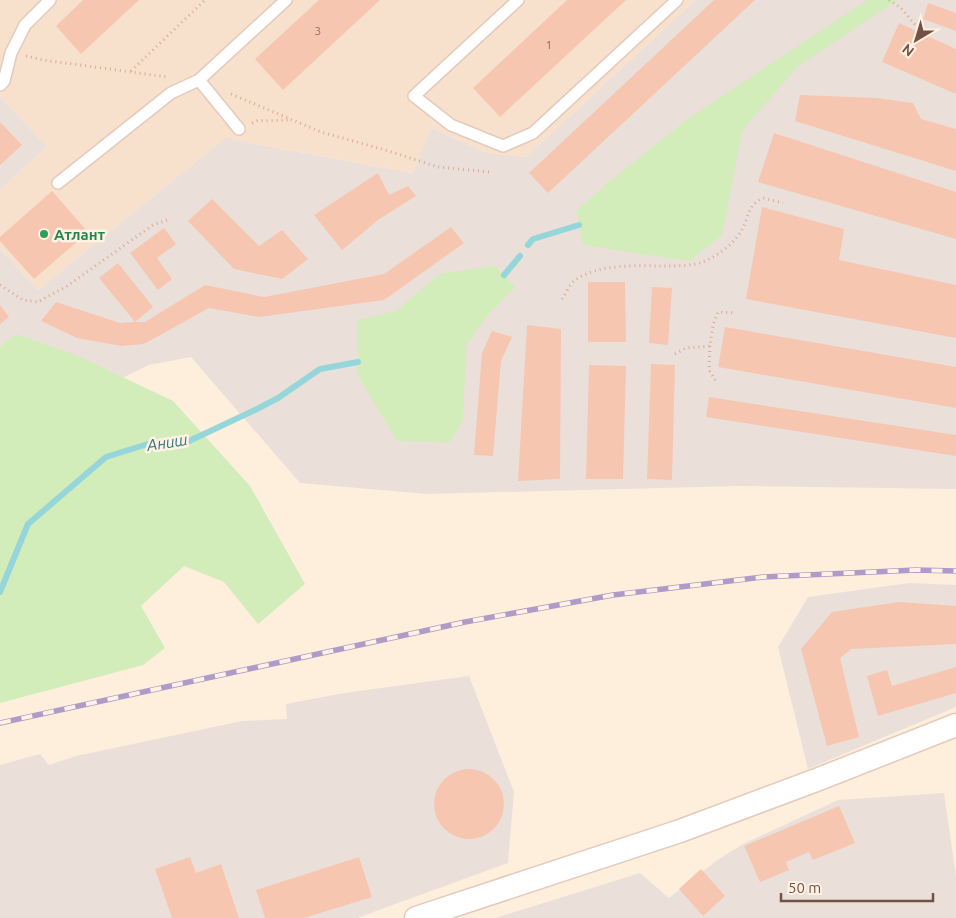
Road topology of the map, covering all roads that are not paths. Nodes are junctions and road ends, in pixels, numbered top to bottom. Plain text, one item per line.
1 (50, 0) edge
2 (286, 0) edge
3 (518, 0) edge
4 (677, 0) edge
5 (199, 80) junction
6 (0, 86) edge
7 (239, 129) road end
8 (58, 184) dead end
9 (956, 725) edge
10 (416, 918) edge

1 - 6 lane
2 - 5 lane
3 - 4 lane
5 - 7 lane
5 - 8 lane
9 - 10 street

